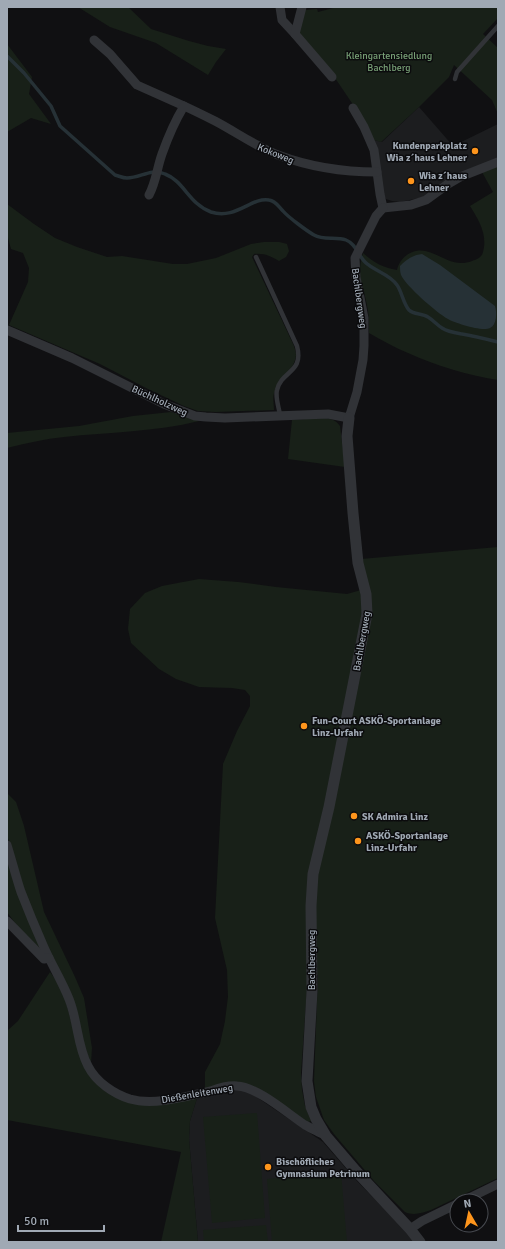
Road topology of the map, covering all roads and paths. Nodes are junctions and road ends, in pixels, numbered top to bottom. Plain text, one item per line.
1 (280, 7) edge
2 (302, 7) edge
3 (498, 26) edge
4 (295, 34) junction
5 (94, 40) dead end
6 (332, 77) dead end
7 (455, 79) dead end
8 (184, 106) junction
9 (353, 108) dead end
10 (498, 162) edge
11 (377, 172) junction
12 (149, 195) dead end
13 (384, 208) junction
14 (256, 257) dead end
15 (7, 330) edge
16 (280, 415) junction
17 (349, 418) junction
18 (7, 846) edge
19 (7, 921) edge
20 (49, 958) junction
21 (326, 1136) junction
22 (498, 1184) edge
23 (479, 1193) edge
24 (449, 1208) edge
25 (410, 1229) junction
26 (420, 1242) edge

1 - 4 street
2 - 4 street
3 - 7 lane
4 - 6 street
5 - 8 street, Kokoweg
8 - 11 street, Kokoweg
8 - 12 street
9 - 11 street
10 - 13 street
11 - 13 street
13 - 17 street, Bachlbergweg
14 - 16 lane
15 - 16 street, Büchlholzweg
16 - 17 street, Büchlholzweg
17 - 21 street, Bachlbergweg
18 - 20 street, Dießenleitenweg
19 - 20 street
20 - 21 street, Dießenleitenweg
21 - 25 street, Dießenleitenweg
22 - 23 street
24 - 25 street
25 - 26 street, Dießenleitenweg

